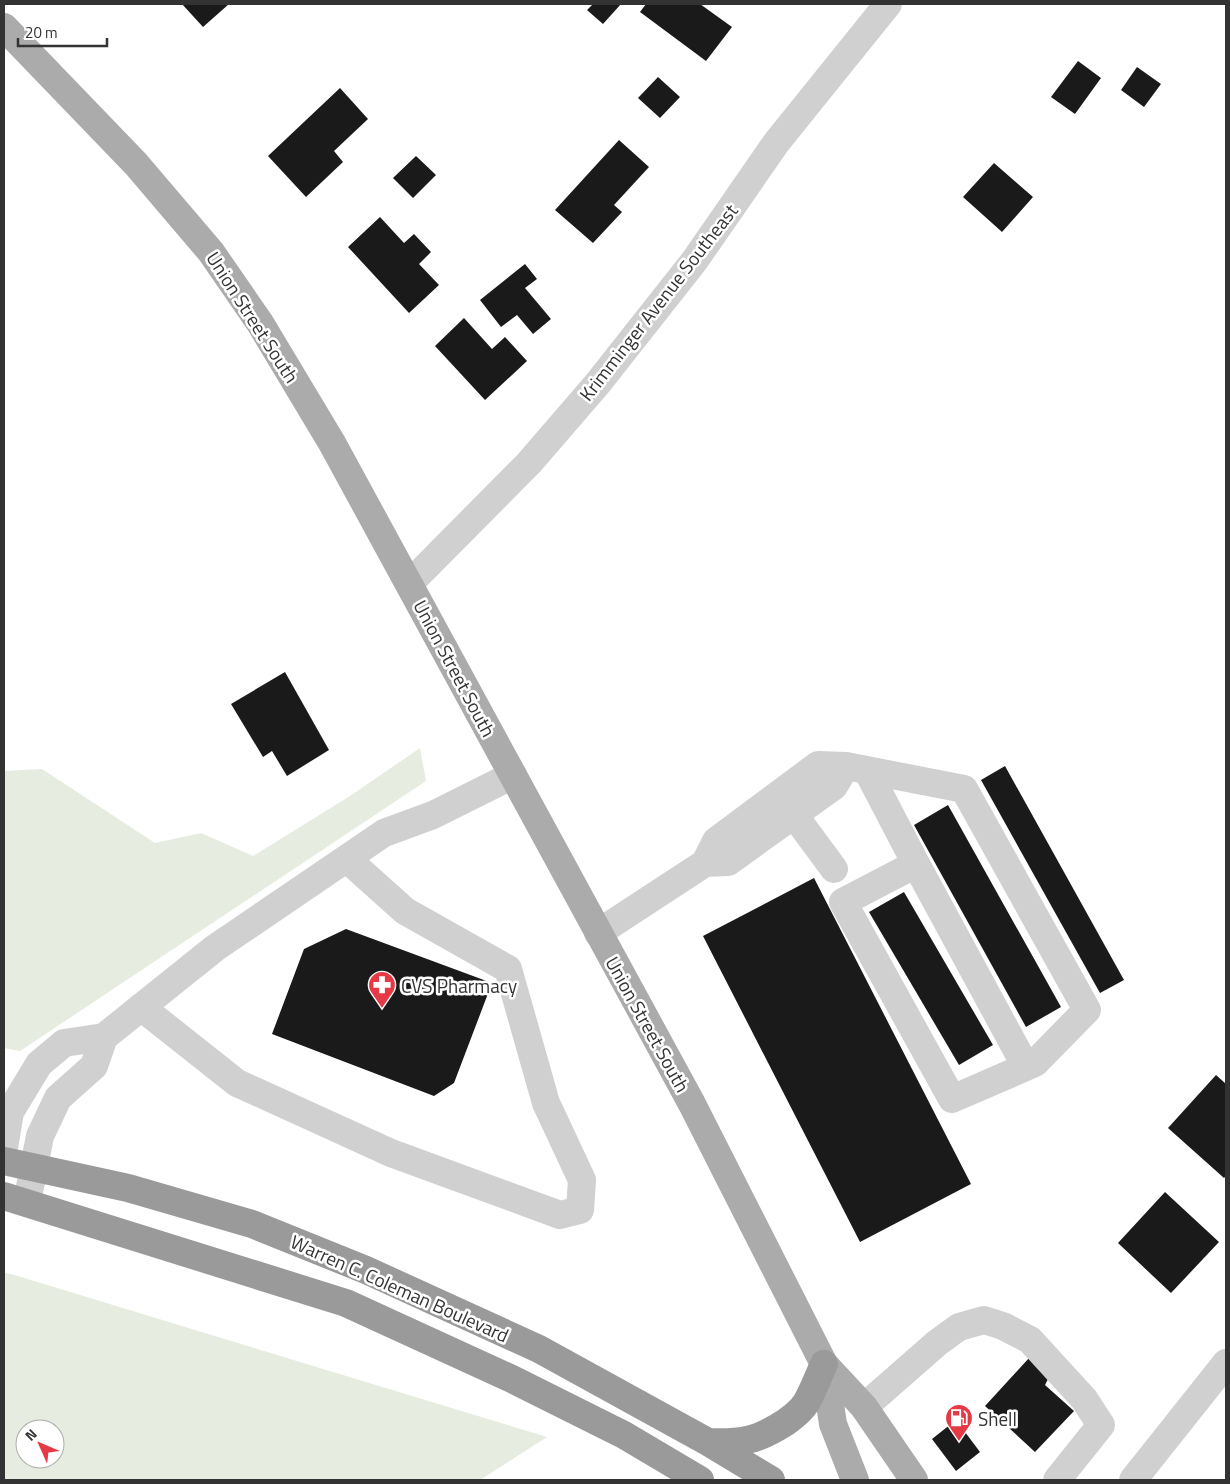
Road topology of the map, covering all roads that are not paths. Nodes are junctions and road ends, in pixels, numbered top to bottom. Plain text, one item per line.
1 (875, 8) edge
2 (4, 28) edge
3 (409, 584) junction
4 (856, 768) junction
5 (512, 775) junction
6 (786, 804) junction
7 (347, 859) junction
8 (916, 864) junction
9 (834, 869) dead end
10 (598, 933) junction
11 (141, 1007) junction
12 (104, 1037) junction
13 (1026, 1068) junction
14 (4, 1148) edge
15 (4, 1161) edge
16 (32, 1169) junction
17 (16, 1199) edge
18 (1226, 1363) edge
19 (824, 1364) junction
20 (864, 1407) junction
21 (708, 1442) junction
22 (700, 1480) edge
23 (770, 1480) edge
24 (855, 1480) edge
25 (914, 1480) edge
26 (1057, 1480) edge
27 (1133, 1480) edge

1 - 3 street, Krimminger Avenue Southeast
2 - 3 main road, Union Street South
3 - 5 main road, Union Street South
4 - 6 street
4 - 8 street
4 - 13 street
5 - 7 street
5 - 10 main road, Union Street South
6 - 9 street
6 - 10 street
7 - 11 street
7 - 11 street
8 - 13 street
8 - 13 street
10 - 19 main road, Union Street South
11 - 12 street
12 - 14 street
12 - 16 street
15 - 16 highway, Warren C. Coleman Boulevard
16 - 17 street
16 - 21 highway, Warren C. Coleman Boulevard
17 - 22 highway, Warren C. Coleman Boulevard
18 - 27 street
19 - 20 main road, Union Street South
19 - 21 highway
19 - 24 main road, Union Street South
20 - 25 main road, Union Street South
20 - 26 street
21 - 23 highway, Warren C. Coleman Boulevard

